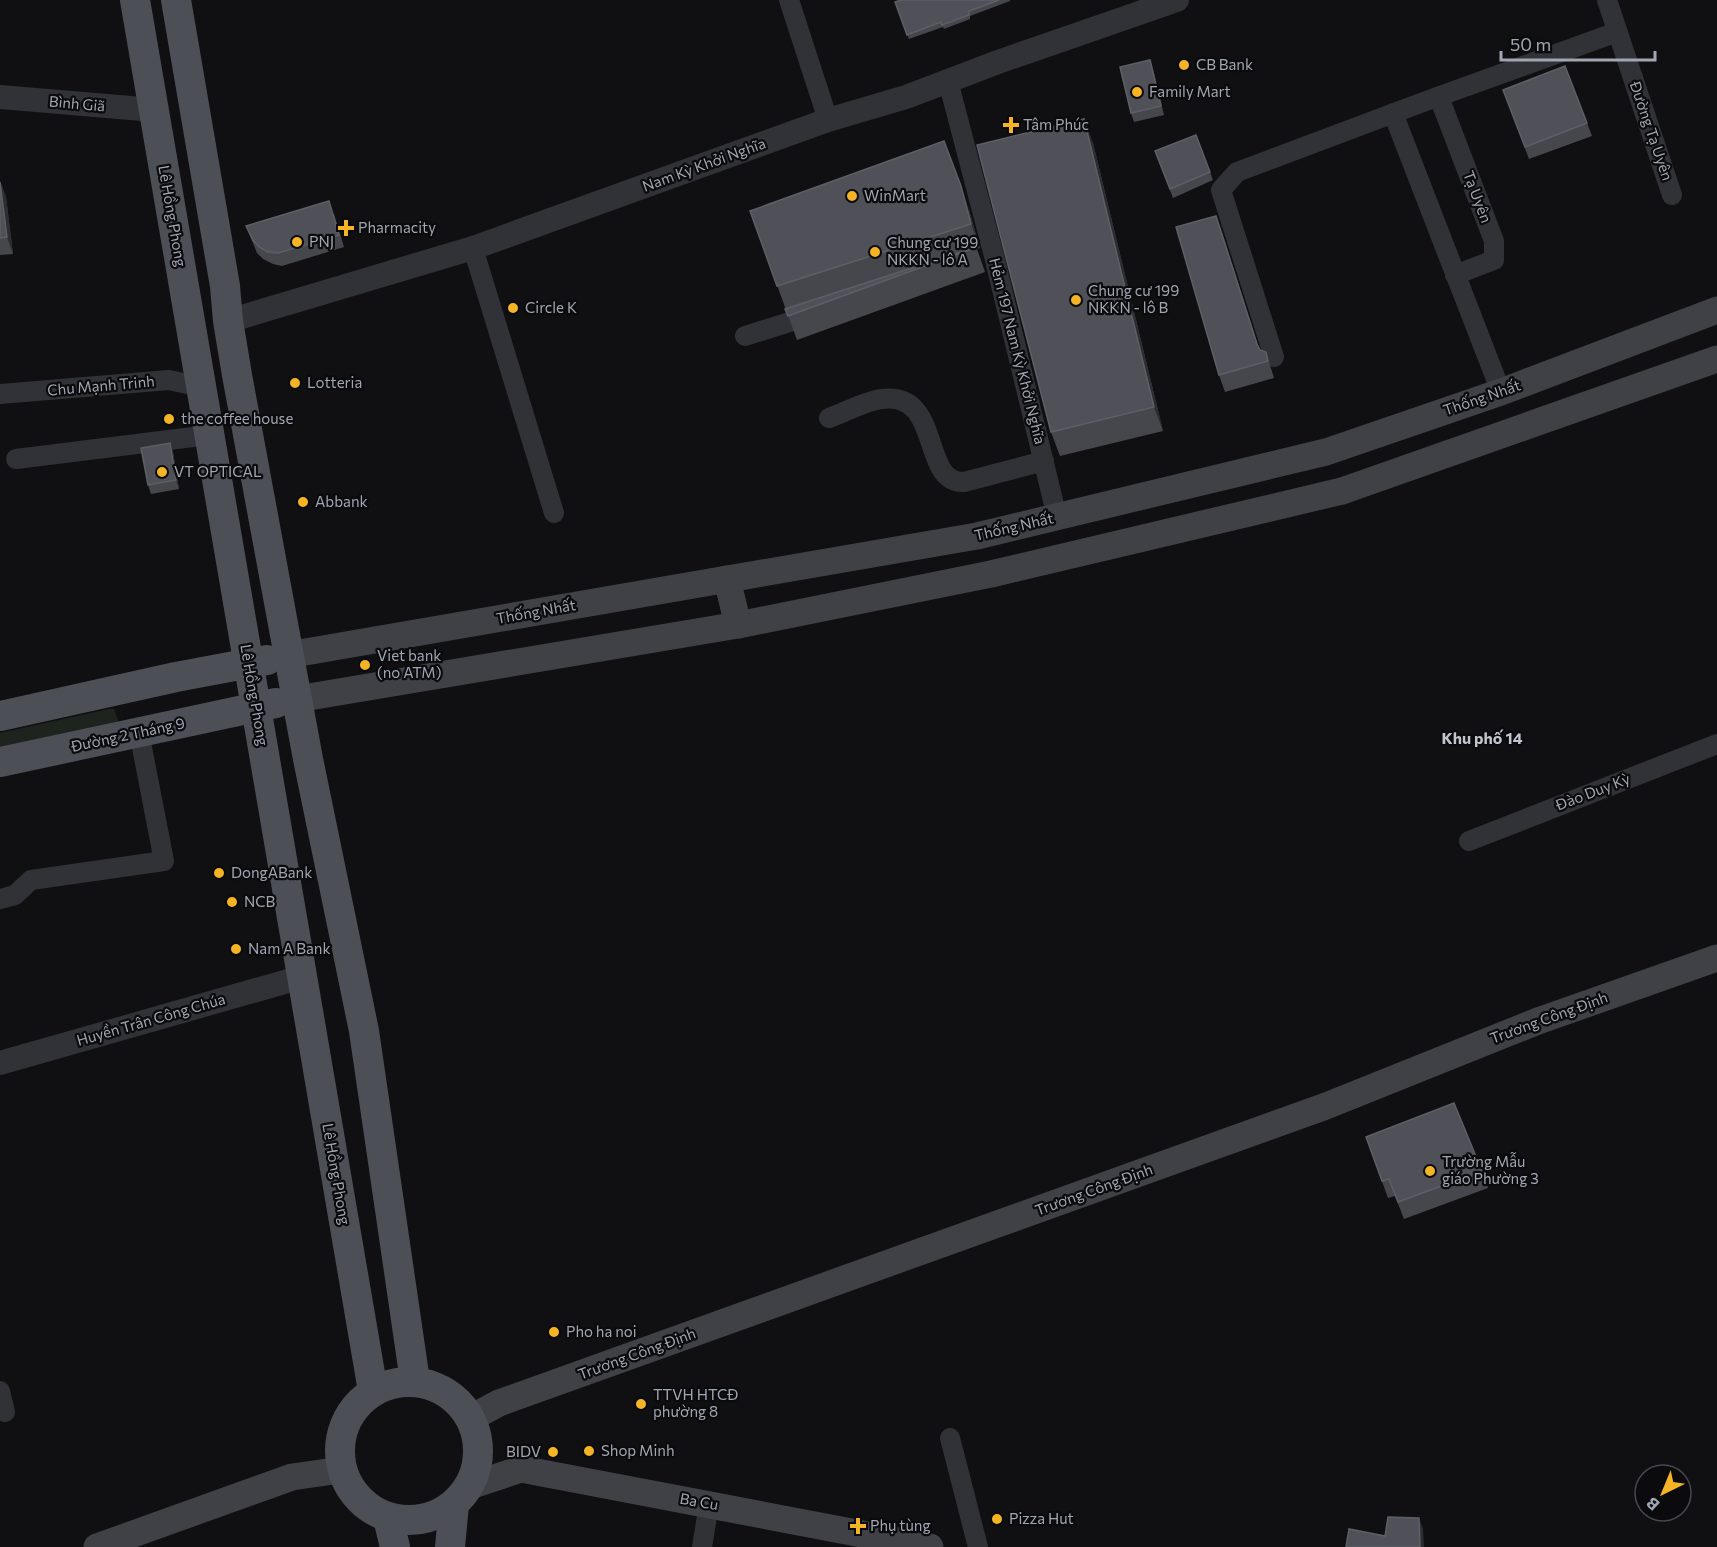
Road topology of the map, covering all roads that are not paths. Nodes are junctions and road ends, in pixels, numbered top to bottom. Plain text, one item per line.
1 (135, 0) edge
2 (176, 0) edge
3 (789, 0) edge
4 (1178, 0) edge
5 (1607, 0) edge
6 (1617, 32) junction
7 (948, 81) junction
8 (0, 97) edge
9 (1439, 97) junction
10 (154, 110) junction
11 (1393, 113) junction
12 (828, 120) junction
13 (1672, 195) dead end
14 (474, 248) junction
15 (994, 256) junction
16 (972, 263) edge
17 (1455, 275) junction
18 (836, 307) edge
19 (1717, 310) edge
20 (228, 321) junction
21 (192, 333) junction
22 (746, 336) dead end
23 (1274, 357) dead end
24 (1717, 359) edge
25 (237, 375) junction
26 (201, 387) junction
27 (1501, 392) junction
28 (0, 394) edge
29 (829, 418) dead end
30 (209, 435) junction
31 (1326, 452) junction
32 (16, 459) dead end
33 (1044, 461) junction
34 (1342, 491) junction
35 (554, 513) dead end
36 (1057, 517) junction
37 (727, 579) junction
38 (738, 625) junction
39 (288, 655) junction
40 (248, 664) junction
41 (297, 699) junction
42 (256, 707) junction
43 (0, 716) edge
44 (139, 732) junction
45 (1717, 744) edge
46 (0, 762) edge
47 (1469, 841) dead end
48 (0, 900) edge
49 (1717, 958) edge
50 (302, 977) junction
51 (0, 1063) edge
52 (415, 1381) junction
53 (0, 1391) edge
54 (373, 1391) junction
55 (6, 1412) dead end
56 (471, 1418) junction
57 (950, 1438) dead end
58 (341, 1470) junction
59 (462, 1495) junction
60 (709, 1504) junction
61 (388, 1518) junction
62 (97, 1547) edge
63 (395, 1547) edge
64 (450, 1547) edge
65 (702, 1547) edge
66 (930, 1547) edge
67 (978, 1547) edge

1 - 10 main road, Lê Hồng Phong
2 - 20 main road
3 - 12 street
4 - 7 street, Nam Kỳ Khởi Nghĩa
5 - 6 street, Đường Tạ Uyên
6 - 9 street
6 - 13 street, Đường Tạ Uyên
7 - 12 street, Nam Kỳ Khởi Nghĩa
7 - 15 street, Hẻm 197 Nam Kỳ Khởi Nghĩa
8 - 10 street, Bình Giã
9 - 11 street
9 - 17 street, Tạ Uyên
10 - 21 main road, Lê Hồng Phong
11 - 17 street
11 - 23 street
12 - 14 street, Nam Kỳ Khởi Nghĩa
14 - 20 street, Nam Kỳ Khởi Nghĩa
14 - 35 street
15 - 16 street
15 - 33 street, Hẻm 197 Nam Kỳ Khởi Nghĩa
17 - 27 street
18 - 22 street
19 - 27 main road, Thống Nhất
20 - 21 main road
20 - 25 main road
21 - 26 main road, Lê Hồng Phong
24 - 34 main road
25 - 26 main road
25 - 39 main road
26 - 28 street, Chu Mạnh Trinh
26 - 30 main road, Lê Hồng Phong
27 - 31 main road, Thống Nhất
29 - 33 street
30 - 32 street
30 - 40 main road, Lê Hồng Phong
31 - 34 main road
31 - 36 main road, Thống Nhất
33 - 36 street, Hẻm 197 Nam Kỳ Khởi Nghĩa
34 - 38 main road
36 - 37 main road, Thống Nhất
37 - 38 main road
37 - 39 main road, Thống Nhất
38 - 41 main road
39 - 40 main road
39 - 41 main road
40 - 42 main road, Lê Hồng Phong
40 - 43 main road
41 - 42 main road, Đường 2 Tháng 9
41 - 52 main road
42 - 44 main road, Đường 2 Tháng 9
42 - 50 main road, Lê Hồng Phong
44 - 46 main road, Đường 2 Tháng 9
44 - 48 street
45 - 47 street, Đào Duy Kỳ
49 - 56 main road, Trương Công Định
50 - 51 street, Huyền Trân Công Chúa
50 - 54 main road, Lê Hồng Phong
52 - 54 main road
52 - 56 main road
53 - 55 street
54 - 58 main road
56 - 59 main road
57 - 67 street
58 - 61 main road
58 - 62 main road
59 - 60 main road, Ba Cu
59 - 61 main road
59 - 64 main road
60 - 65 street
60 - 66 main road, Ba Cu
61 - 63 main road

